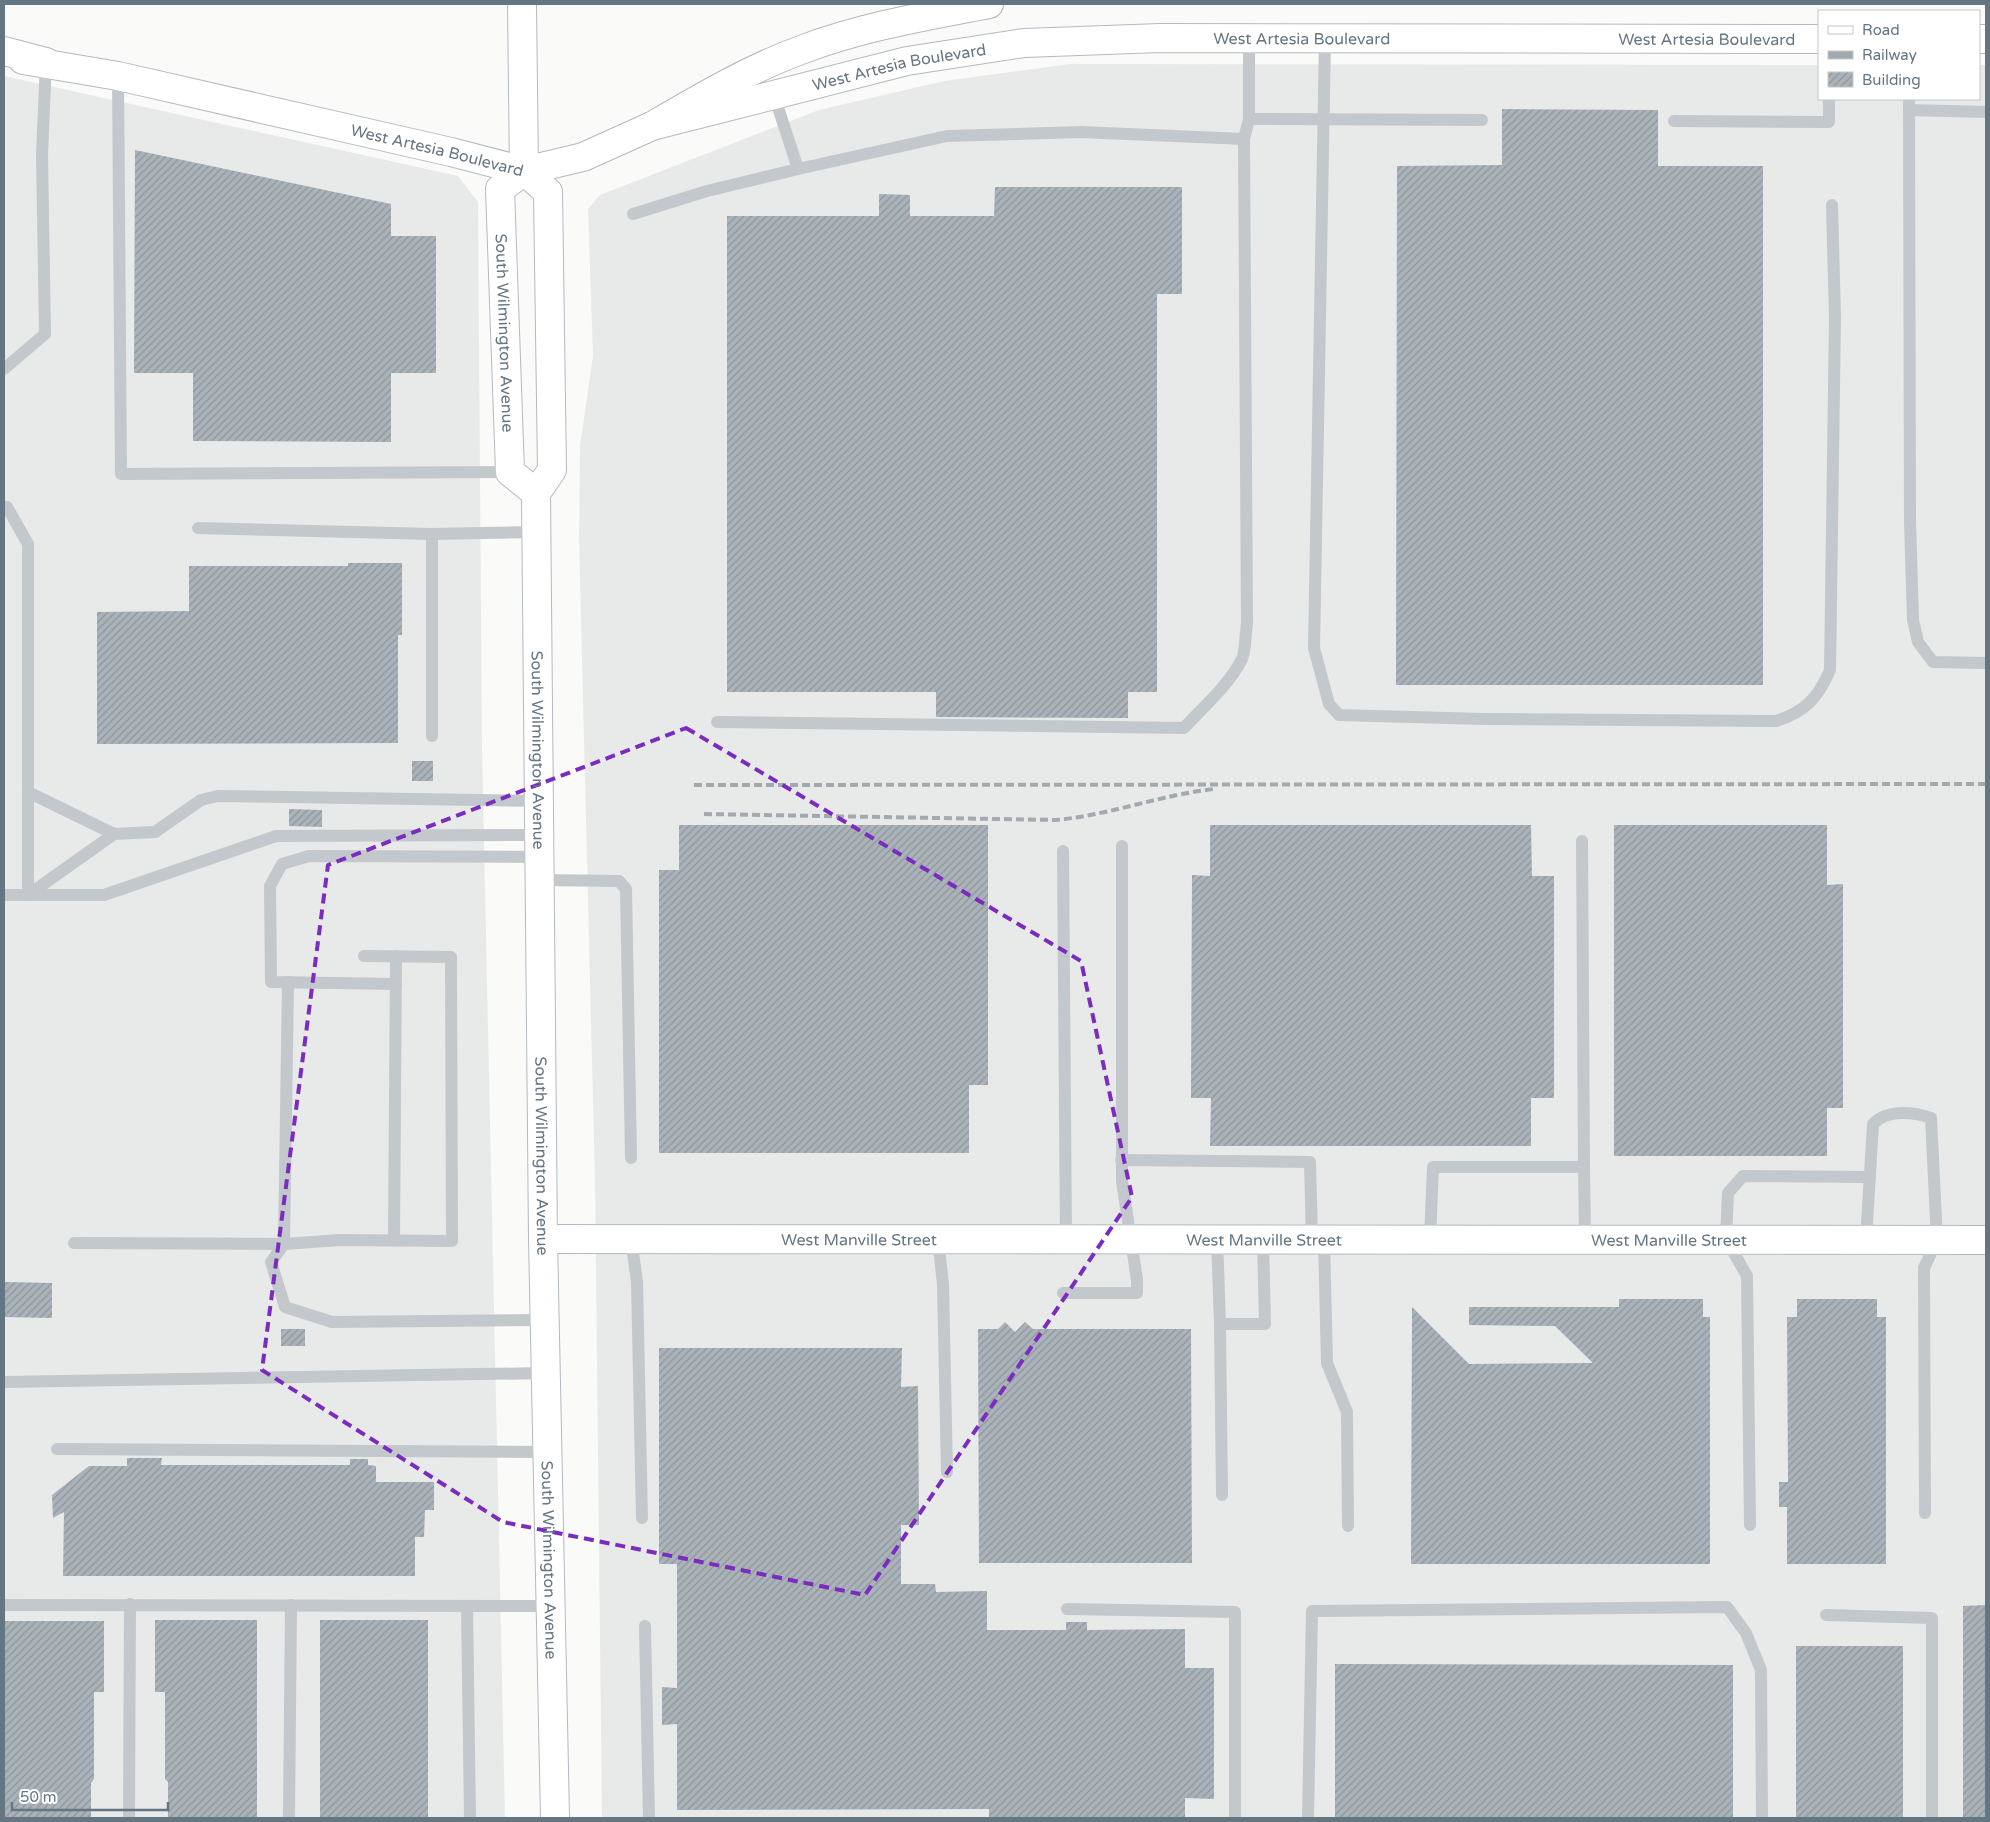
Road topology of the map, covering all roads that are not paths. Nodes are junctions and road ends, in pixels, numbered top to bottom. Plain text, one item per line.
1 (989, 4) edge
2 (522, 9) edge
3 (1249, 38) junction
4 (1325, 39) junction
5 (1818, 39) edge
6 (4, 51) edge
7 (4, 58) edge
8 (46, 62) junction
9 (118, 76) junction
10 (774, 95) junction
11 (1828, 100) edge
12 (1909, 104) edge
13 (1986, 112) edge
14 (1324, 118) junction
15 (1249, 119) junction
16 (1482, 120) dead end
17 (1674, 121) dead end
18 (652, 126) junction
19 (1244, 139) junction
20 (798, 169) junction
21 (524, 171) junction
22 (1832, 205) dead end
23 (633, 214) dead end
24 (4, 369) edge
25 (510, 472) junction
26 (536, 493) junction
27 (4, 507) edge
28 (198, 528) dead end
29 (536, 532) junction
30 (432, 534) junction
31 (1986, 663) edge
32 (717, 722) dead end
33 (432, 736) dead end
34 (28, 792) junction
35 (539, 801) junction
36 (114, 834) junction
37 (1582, 841) dead end
38 (1122, 846) dead end
39 (1063, 851) dead end
40 (540, 858) junction
41 (4, 895) edge
42 (28, 895) junction
43 (364, 956) dead end
44 (396, 956) junction
45 (288, 982) junction
46 (396, 984) junction
47 (631, 1158) dead end
48 (1121, 1160) junction
49 (1584, 1167) junction
50 (1870, 1177) junction
51 (543, 1239) junction
52 (631, 1239) junction
53 (938, 1239) junction
54 (1066, 1239) junction
55 (1129, 1239) junction
56 (1217, 1239) junction
57 (1263, 1239) junction
58 (1430, 1239) junction
59 (1584, 1239) junction
60 (1726, 1239) junction
61 (394, 1240) junction
62 (1318, 1240) junction
63 (1866, 1240) junction
64 (1937, 1240) junction
65 (1986, 1240) edge
66 (74, 1243) dead end
67 (284, 1244) junction
68 (1063, 1293) dead end
69 (545, 1320) junction
70 (1220, 1324) junction
71 (546, 1373) junction
72 (4, 1382) edge
73 (57, 1449) dead end
74 (548, 1452) junction
75 (946, 1472) dead end
76 (1222, 1495) dead end
77 (1925, 1513) dead end
78 (642, 1518) dead end
79 (1750, 1525) dead end
80 (1348, 1526) dead end
81 (130, 1604) junction
82 (4, 1605) edge
83 (291, 1605) junction
84 (467, 1606) junction
85 (551, 1606) junction
86 (1066, 1609) dead end
87 (1826, 1615) dead end
88 (645, 1626) dead end
89 (129, 1818) edge
90 (290, 1818) edge
91 (470, 1818) edge
92 (555, 1818) edge
93 (649, 1818) edge
94 (1235, 1818) edge
95 (1308, 1818) edge
96 (1762, 1818) edge
97 (1932, 1818) edge

1 - 18 main road
2 - 21 main road
3 - 4 main road, West Artesia Boulevard
3 - 10 main road, West Artesia Boulevard
3 - 15 lane
4 - 5 main road, West Artesia Boulevard
4 - 14 lane
6 - 8 main road
7 - 8 main road, West Artesia Boulevard
8 - 9 main road, West Artesia Boulevard
8 - 24 lane
9 - 21 main road, West Artesia Boulevard
9 - 25 lane
10 - 18 main road, West Artesia Boulevard
10 - 20 lane
11 - 17 lane
12 - 13 lane
12 - 31 lane
14 - 15 lane
14 - 16 lane
14 - 22 lane
15 - 19 lane
18 - 21 main road, West Artesia Boulevard
19 - 20 lane
19 - 32 lane
20 - 23 lane
21 - 25 main road, South Wilmington Avenue
21 - 26 main road
25 - 26 main road
26 - 29 main road, South Wilmington Avenue
27 - 34 lane
28 - 30 lane
29 - 30 lane
29 - 35 main road, South Wilmington Avenue
30 - 33 lane
34 - 36 lane
34 - 42 lane
35 - 36 lane
35 - 40 main road, South Wilmington Avenue
36 - 42 lane
37 - 49 lane
38 - 48 lane
39 - 54 lane
40 - 42 lane
40 - 45 lane
40 - 47 lane
40 - 51 main road, South Wilmington Avenue
41 - 42 lane
43 - 44 lane
44 - 46 lane
44 - 61 lane
45 - 46 lane
45 - 67 lane
46 - 61 lane
48 - 55 lane
48 - 62 lane
49 - 58 lane
49 - 59 lane
50 - 60 lane
50 - 63 lane
50 - 64 lane
51 - 52 main road, West Manville Street
51 - 69 main road, South Wilmington Avenue
52 - 53 main road, West Manville Street
52 - 78 lane
53 - 54 main road, West Manville Street
53 - 75 lane
54 - 55 main road, West Manville Street
55 - 56 main road, West Manville Street
55 - 68 lane
56 - 57 main road, West Manville Street
56 - 70 lane
57 - 62 main road, West Manville Street
57 - 70 lane
58 - 59 main road, West Manville Street
58 - 62 main road, West Manville Street
59 - 60 main road, West Manville Street
60 - 63 main road, West Manville Street
60 - 79 lane
61 - 67 lane
62 - 80 lane
63 - 64 main road, West Manville Street
64 - 65 main road, West Manville Street
64 - 77 lane
66 - 67 lane
67 - 69 lane
69 - 71 main road, South Wilmington Avenue
70 - 76 lane
71 - 72 lane
71 - 74 main road, South Wilmington Avenue
73 - 74 lane
74 - 85 main road, South Wilmington Avenue
81 - 82 lane
81 - 83 lane
81 - 89 lane
83 - 84 lane
83 - 90 lane
84 - 85 lane
84 - 91 lane
85 - 92 main road, South Wilmington Avenue
86 - 94 lane
87 - 97 lane
88 - 93 lane
95 - 96 lane

